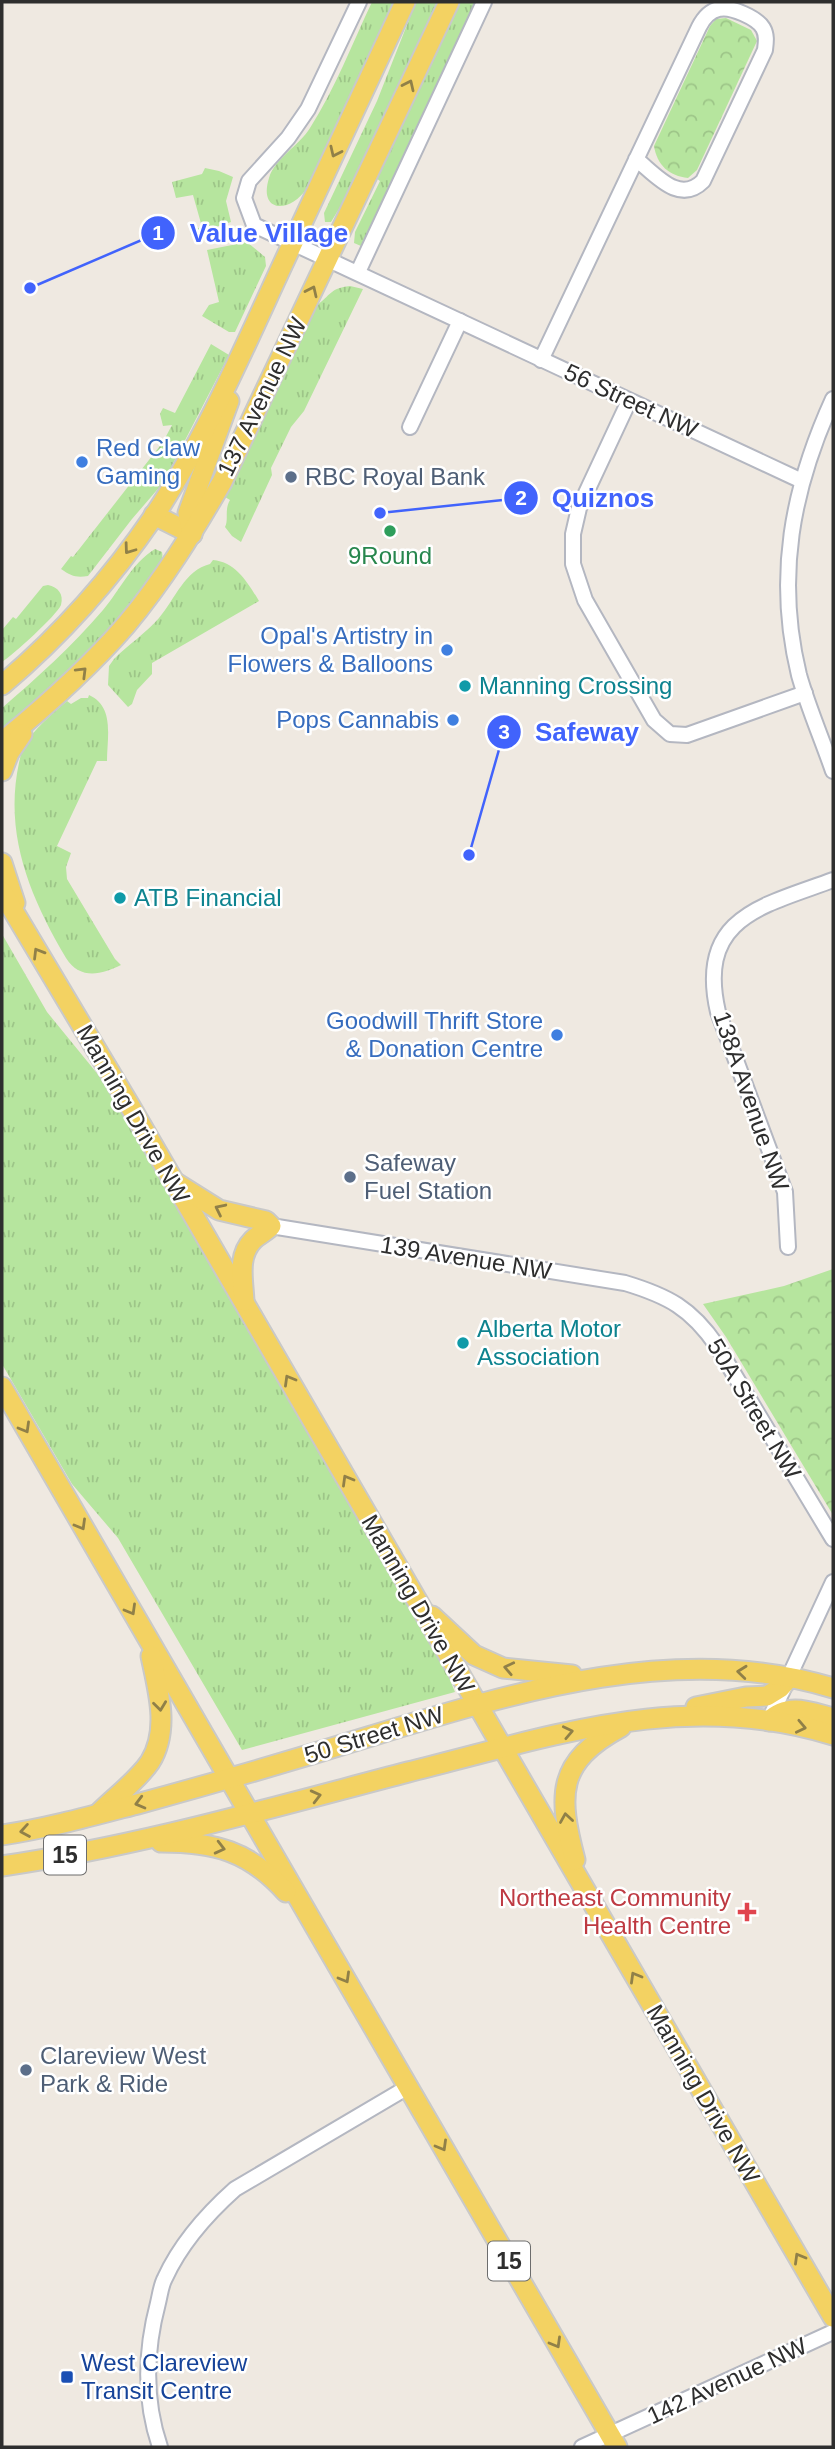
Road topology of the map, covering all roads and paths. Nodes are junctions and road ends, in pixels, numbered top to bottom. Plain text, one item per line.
1 (359, 2) edge
2 (405, 2) edge
3 (449, 2) edge
4 (484, 2) edge
5 (636, 159) junction
6 (293, 242) junction
7 (328, 258) junction
8 (358, 272) junction
9 (257, 320) junction
10 (460, 321) junction
11 (541, 360) junction
12 (833, 399) edge
13 (629, 401) junction
14 (410, 427) dead end
15 (802, 481) junction
16 (154, 516) junction
17 (192, 534) junction
18 (5, 679) edge
19 (805, 693) junction
20 (32, 718) junction
21 (2, 742) edge
22 (2, 771) edge
23 (833, 771) edge
24 (2, 863) edge
25 (833, 880) edge
26 (2, 892) edge
27 (23, 928) junction
28 (173, 1180) junction
29 (271, 1226) junction
30 (788, 1247) dead end
31 (660, 1294) joint
32 (244, 1303) junction
33 (2, 1387) edge
34 (833, 1539) edge
35 (833, 1582) edge
36 (418, 1603) junction
37 (148, 1639) junction
38 (601, 1676) junction
39 (789, 1678) junction
40 (833, 1688) edge
41 (476, 1704) junction
42 (642, 1718) junction
43 (833, 1718) edge
44 (769, 1721) junction
45 (833, 1735) edge
46 (502, 1749) junction
47 (230, 1779) junction
48 (249, 1813) junction
49 (96, 1815) junction
50 (2, 1835) edge
51 (128, 1842) junction
52 (2, 1866) edge
53 (581, 1885) junction
54 (311, 1919) junction
55 (408, 2087) junction
56 (833, 2316) edge
57 (833, 2332) edge
58 (613, 2441) edge
59 (160, 2447) edge
60 (582, 2447) edge

1 - 6 street
2 -> 6 main road, 137 Avenue NW
7 -> 3 main road, 137 Avenue NW
4 - 8 street
5 - 5 street
5 - 11 street
6 - 7 street, 56 Street NW
6 - 9 main road, 137 Avenue NW
7 - 8 street, 56 Street NW
17 -> 7 main road, 137 Avenue NW
8 - 10 street, 56 Street NW
9 - 16 main road, 137 Avenue NW
9 - 17 main road
10 - 11 street, 56 Street NW
10 - 14 street
11 - 13 street, 56 Street NW
12 - 15 street
13 - 15 street, 56 Street NW
13 - 19 street
15 - 19 street
16 - 17 main road
16 -> 18 main road, 137 Avenue NW
20 -> 17 main road, 137 Avenue NW
19 - 23 street
20 - 21 main road, 137 Avenue NW
20 - 22 main road
24 - 27 main road
25 - 30 street, 138A Avenue NW
26 - 27 main road, Manning Drive NW
28 -> 27 main road, Manning Drive NW
29 -> 28 main road
28 - 32 main road, Manning Drive NW
29 - 31 street, 139 Avenue NW
29 - 32 main road
31 - 34 street, 50A Street NW
36 -> 32 main road, Manning Drive NW
33 -> 37 main road
35 - 39 street
38 -> 36 main road
36 - 41 main road, Manning Drive NW
37 - 47 main road
37 -> 49 main road
39 -> 38 main road, 50 Street NW
38 - 41 main road, 50 Street NW
39 - 40 main road, 50 Street NW
39 - 42 main road
39 - 44 street
41 - 46 main road, Manning Drive NW
41 - 47 main road, 50 Street NW
42 - 44 main road, 50 Street NW
46 -> 42 main road, 50 Street NW
53 -> 42 main road
43 - 44 main road
44 -> 45 main road, 50 Street NW
48 -> 46 main road, 50 Street NW
46 - 53 main road, Manning Drive NW
47 - 48 main road
47 -> 49 main road, 50 Street NW
48 - 51 main road, 50 Street NW
48 - 54 main road
49 -> 50 main road, 50 Street NW / 15
51 - 52 main road, 50 Street NW / 15
51 -> 54 main road
56 -> 53 main road, Manning Drive NW
54 -> 55 main road
55 -> 58 main road, 15
55 - 59 street
57 - 58 street, 142 Avenue NW
58 - 60 street, 142 Avenue NW

